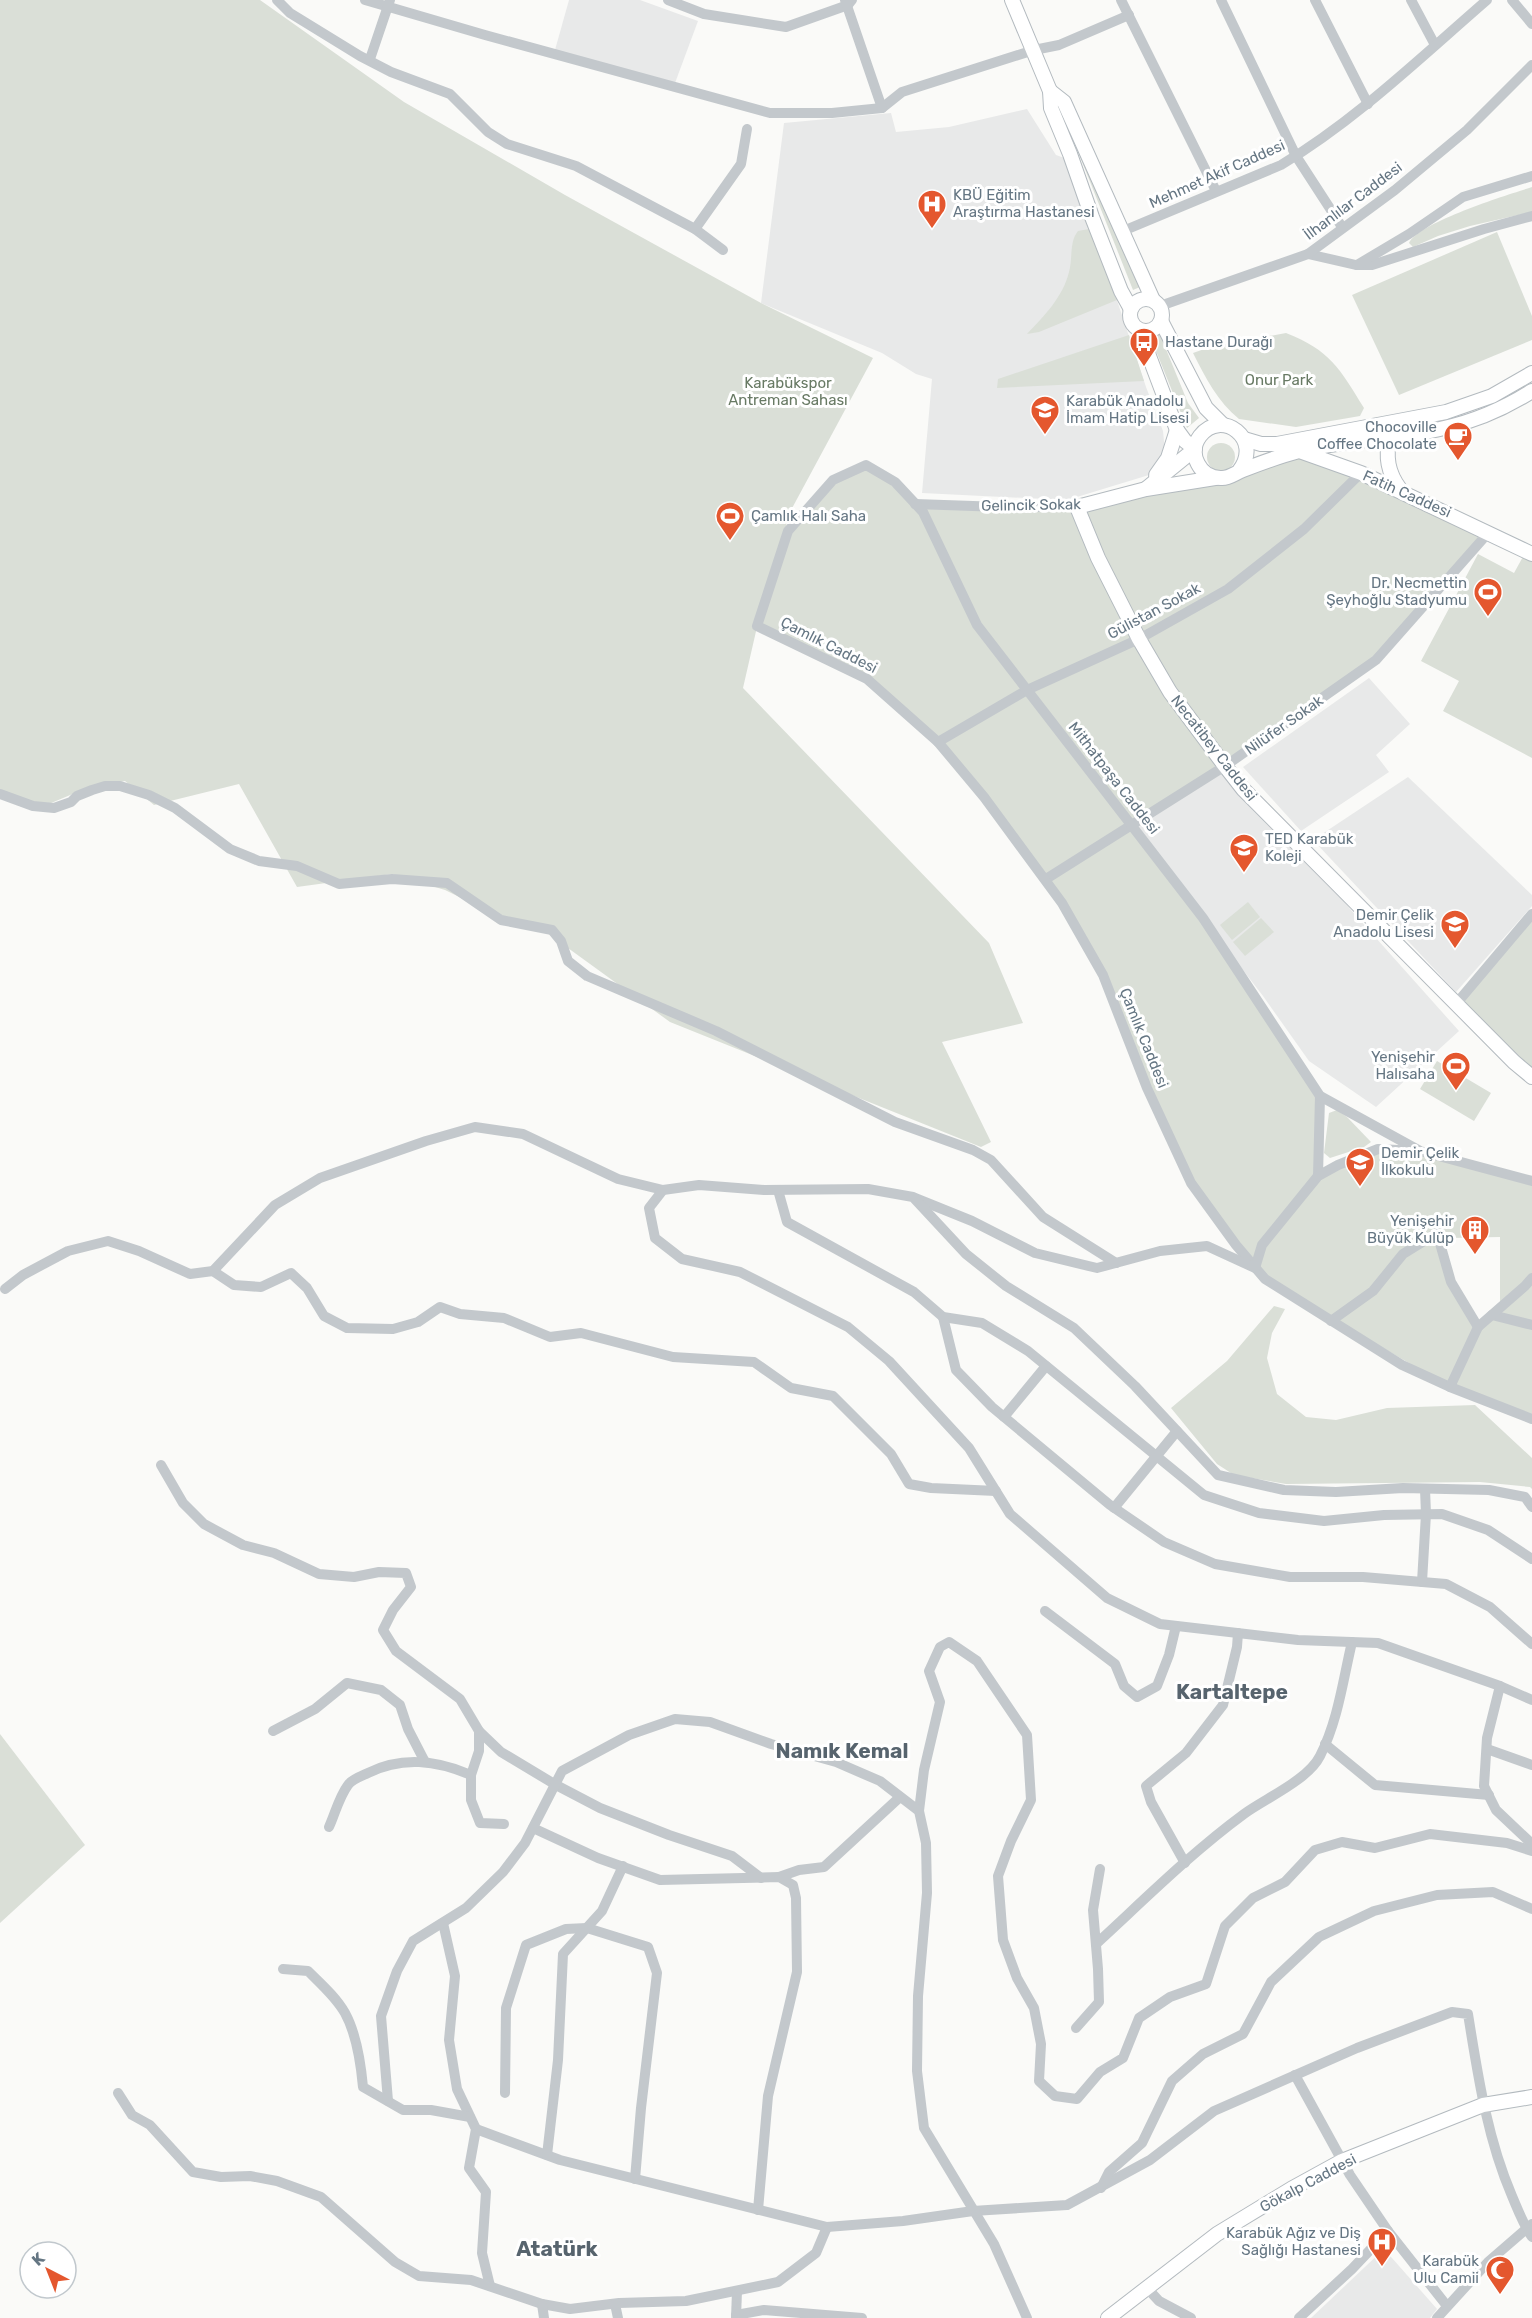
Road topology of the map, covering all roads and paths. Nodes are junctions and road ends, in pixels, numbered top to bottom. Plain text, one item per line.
1 (277, 0) edge
2 (365, 0) edge
3 (668, 0) edge
4 (1012, 0) edge
5 (1121, 0) edge
6 (1221, 0) edge
7 (1315, 0) edge
8 (1411, 0) edge
9 (1487, 0) edge
10 (1512, 0) edge
11 (848, 2) edge
12 (389, 4) edge
13 (1129, 15) junction
14 (1532, 24) edge
15 (1435, 45) junction
16 (1034, 50) junction
17 (369, 59) junction
18 (1532, 65) edge
19 (1050, 91) junction
20 (1368, 104) junction
21 (882, 108) junction
22 (747, 129) dead end
23 (1296, 156) junction
24 (1532, 176) edge
25 (1216, 191) junction
26 (1532, 216) edge
27 (1341, 228) junction
28 (695, 230) junction
29 (1123, 231) junction
30 (723, 250) dead end
31 (1308, 254) junction
32 (1356, 265) junction
33 (1156, 303) junction
34 (1131, 309) junction
35 (1161, 321) junction
36 (1143, 331) junction
37 (1532, 374) edge
38 (1532, 391) edge
39 (1223, 425) junction
40 (1177, 430) junction
41 (1390, 436) junction
42 (1244, 439) junction
43 (1277, 444) junction
44 (1195, 449) junction
45 (1299, 451) junction
46 (1239, 471) junction
47 (1361, 473) junction
48 (1215, 478) junction
49 (1146, 489) junction
50 (1401, 491) junction
51 (915, 504) junction
52 (1077, 507) junction
53 (1489, 532) junction
54 (1532, 554) edge
55 (758, 626) joint
56 (1139, 639) junction
57 (1027, 690) junction
58 (938, 742) junction
59 (1225, 766) junction
60 (0, 794) edge
61 (1132, 826) junction
62 (1046, 879) junction
63 (1532, 914) edge
64 (1456, 1004) junction
65 (1532, 1077) edge
66 (1320, 1096) junction
67 (1420, 1151) junction
68 (1318, 1176) junction
69 (1532, 1181) edge
70 (663, 1190) junction
71 (778, 1190) junction
72 (913, 1197) junction
73 (1116, 1263) junction
74 (1256, 1268) junction
75 (213, 1271) junction
76 (1532, 1278) edge
77 (5, 1288) dead end
78 (1492, 1315) junction
79 (943, 1317) junction
80 (1331, 1320) junction
81 (1532, 1325) edge
82 (1478, 1327) junction
83 (1046, 1366) junction
84 (1450, 1387) junction
85 (1004, 1417) junction
86 (1532, 1419) edge
87 (1177, 1431) junction
88 (1157, 1458) junction
89 (161, 1465) dead end
90 (1425, 1489) junction
91 (996, 1491) junction
92 (1532, 1507) edge
93 (1114, 1508) junction
94 (1426, 1515) junction
95 (1532, 1559) edge
96 (1422, 1582) junction
97 (1045, 1611) dead end
98 (1176, 1626) junction
99 (1238, 1633) junction
100 (1352, 1642) junction
101 (1532, 1644) edge
102 (1500, 1686) junction
103 (1532, 1700) edge
104 (273, 1731) dead end
105 (479, 1731) junction
106 (1325, 1744) junction
107 (1487, 1749) junction
108 (425, 1761) junction
109 (1532, 1765) edge
110 (471, 1775) junction
111 (556, 1785) junction
112 (1489, 1796) junction
113 (900, 1797) junction
114 (919, 1811) junction
115 (504, 1824) dead end
116 (329, 1827) dead end
117 (533, 1828) junction
118 (1532, 1844) edge
119 (1532, 1851) edge
120 (1185, 1863) junction
121 (623, 1866) junction
122 (1100, 1869) dead end
123 (779, 1877) junction
124 (761, 1878) junction
125 (1532, 1909) edge
126 (443, 1923) junction
127 (587, 1928) junction
128 (1096, 1944) junction
129 (283, 1969) dead end
130 (1076, 2028) dead end
131 (1295, 2075) junction
132 (118, 2093) dead end
133 (505, 2093) dead end
134 (1532, 2097) edge
135 (388, 2101) junction
136 (1483, 2105) junction
137 (470, 2117) junction
138 (476, 2129) junction
139 (547, 2155) junction
140 (1342, 2161) junction
141 (635, 2179) junction
142 (1101, 2188) junction
143 (758, 2210) junction
144 (973, 2211) junction
145 (827, 2227) junction
146 (1530, 2230) edge
147 (1388, 2231) junction
148 (490, 2286) junction
149 (1147, 2288) junction
150 (737, 2291) junction
151 (542, 2304) junction
152 (615, 2304) junction
153 (1447, 2306) junction
154 (736, 2317) edge
155 (544, 2318) edge
156 (618, 2318) edge
157 (862, 2318) edge
158 (1027, 2318) edge
159 (1108, 2318) edge
160 (1191, 2318) edge
161 (1299, 2318) edge
162 (1437, 2318) edge

1 - 17 street
2 - 12 street
3 - 11 street
4 - 16 street
5 - 13 street
6 - 23 street
7 - 20 street
8 - 15 street
9 - 15 street, Mehmet Akif Caddesi
10 - 14 street
11 - 21 street
12 - 17 street
12 - 21 street
13 - 16 street
13 - 25 street
15 - 20 street, Mehmet Akif Caddesi
16 - 19 street
16 - 21 street
17 - 28 street
18 - 27 street, İlhanlılar Caddesi
19 - 29 street
19 - 34 street
20 - 23 street, Mehmet Akif Caddesi
22 - 28 street
23 - 25 street, Mehmet Akif Caddesi
23 - 27 street
24 - 32 street
25 - 29 street, Mehmet Akif Caddesi
26 - 32 street
27 - 31 street, İlhanlılar Caddesi
28 - 30 street
29 - 33 street
31 - 32 street
31 - 33 street, İlhanlılar Caddesi
33 - 34 street
33 - 35 street
34 - 36 street
35 - 36 street
35 - 39 street
36 - 40 street
37 - 43 street
38 - 41 street
39 - 42 street
39 - 44 street
40 - 44 street
40 - 49 street
41 - 45 street
41 - 50 street
42 - 43 street
42 - 46 street
43 - 45 street, Fatih Caddesi
44 - 48 street
44 - 49 street
45 - 46 street
45 - 47 street, Fatih Caddesi
46 - 48 street
47 - 50 street, Fatih Caddesi
47 - 56 street, Gülistan Sokak
48 - 49 street, Gelincik Sokak
49 - 52 street, Gelincik Sokak
50 - 53 street, Fatih Caddesi
51 - 52 street, Gelincik Sokak
51 - 55 street, Mithatpaşa Caddesi
51 - 57 street, Mithatpaşa Caddesi
52 - 56 street, Necatibey Caddesi
53 - 54 street, Fatih Caddesi
53 - 59 street, Nilüfer Sokak
55 - 58 street, Çamlık Caddesi
56 - 57 street, Gülistan Sokak
56 - 59 street, Necatibey Caddesi
57 - 58 street, Gülistan Sokak
57 - 61 street, Mithatpaşa Caddesi
58 - 62 street, Çamlık Caddesi
59 - 61 street, Nilüfer Sokak
59 - 64 street, Necatibey Caddesi
60 - 73 street
61 - 62 street, Nilüfer Sokak
61 - 66 street, Mithatpaşa Caddesi
62 - 74 street, Çamlık Caddesi
63 - 64 street
64 - 65 street, Necatibey Caddesi
66 - 67 street, Mithatpaşa Caddesi
66 - 68 street
67 - 68 street
67 - 69 street, Mithatpaşa Caddesi
68 - 74 street
70 - 71 street
70 - 75 street
70 - 91 street
71 - 72 street
71 - 79 street
72 - 73 street
72 - 87 street
73 - 74 street
74 - 80 street, Çamlık Caddesi
75 - 77 street
75 - 91 street
76 - 78 street
78 - 81 street
78 - 82 street
79 - 83 street
79 - 85 street
80 - 82 street
80 - 84 street, Çamlık Caddesi
82 - 84 street
83 - 85 street
83 - 88 street
84 - 86 street, Çamlık Caddesi
85 - 93 street
87 - 88 street
87 - 90 street
88 - 93 street
88 - 94 street
89 - 105 street
90 - 92 street
90 - 94 street
91 - 98 street
93 - 96 street
94 - 95 street
94 - 96 street
96 - 101 street
97 - 98 street
98 - 99 street
99 - 100 street
99 - 120 street
100 - 102 street
100 - 106 street
102 - 103 street
102 - 107 street
104 - 108 street
105 - 110 street
105 - 111 street
106 - 112 street
106 - 120 street
107 - 109 street
107 - 112 street
108 - 110 street
108 - 116 street
110 - 115 street
111 - 113 street
111 - 117 street
111 - 124 street
112 - 118 street
113 - 114 street
113 - 123 street
114 - 119 street
114 - 144 street
117 - 121 street
117 - 126 street
120 - 128 street
121 - 124 street
121 - 127 street
122 - 128 street
123 - 124 street
123 - 143 street
125 - 142 street
126 - 135 street
126 - 137 street
127 - 133 street
127 - 139 street
127 - 141 street
128 - 130 street
129 - 135 street
131 - 136 street
131 - 140 street
131 - 142 street
132 - 148 street
134 - 136 street, Gökalp Caddesi
135 - 137 street
136 - 140 street, Gökalp Caddesi
136 - 146 street
137 - 138 street
138 - 139 street
138 - 148 street
139 - 141 street
140 - 147 street
140 - 149 street, Gökalp Caddesi
141 - 143 street
142 - 144 street
143 - 145 street
144 - 145 street
144 - 158 street
145 - 150 street
146 - 153 street
147 - 153 street
147 - 161 street
148 - 151 street
149 - 159 street, Gökalp Caddesi
149 - 160 street
150 - 152 street
150 - 154 street
151 - 152 street
151 - 155 street
152 - 156 street
153 - 162 street
154 - 157 street

